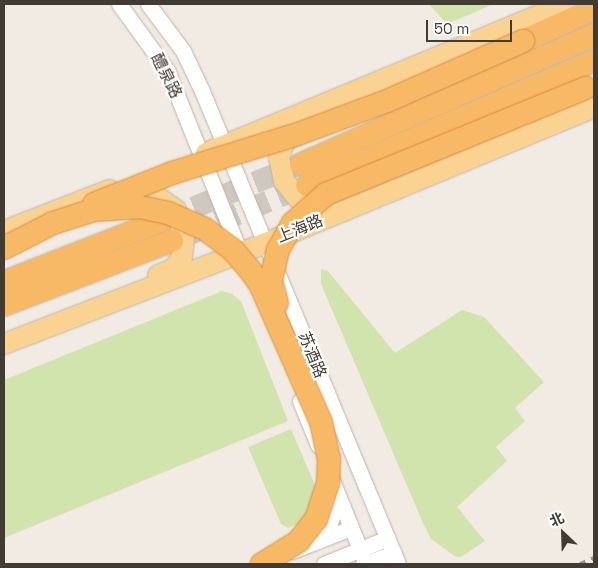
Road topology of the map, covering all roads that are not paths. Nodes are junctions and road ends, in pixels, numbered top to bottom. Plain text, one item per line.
1 (119, 4) edge
2 (148, 4) edge
3 (566, 4) edge
4 (594, 9) edge
5 (594, 35) edge
6 (594, 60) edge
7 (371, 86) junction
8 (591, 93) edge
9 (225, 145) junction
10 (199, 155) junction
11 (301, 164) tunnel mouth
12 (417, 180) junction
13 (307, 185) tunnel mouth
14 (163, 220) tunnel mouth
15 (53, 223) junction
16 (5, 236) edge
17 (172, 241) tunnel mouth
18 (266, 243) junction
19 (240, 253) junction
20 (4, 282) edge
21 (4, 306) edge
22 (43, 328) junction
23 (4, 344) edge
24 (306, 387) junction
25 (339, 498) junction
26 (352, 528) junction
27 (388, 538) junction
28 (317, 541) junction
29 (396, 558) edge
30 (364, 560) edge
31 (260, 564) edge
32 (324, 564) edge

1 - 10 street, 醴泉路
2 - 9 street, 醴泉路
3 - 7 main road
4 - 15 highway, bridge
5 - 11 highway
6 - 13 highway
7 - 9 main road
7 - 12 main road
8 - 12 main road, 上海路
8 - 24 highway, bridge
9 - 10 main road
9 - 18 street, 苏酒路
10 - 16 main road
10 - 19 street, 苏酒路
12 - 18 main road, 上海路
14 - 20 highway
15 - 16 highway, bridge
15 - 24 highway, bridge
16 - 22 main road
17 - 21 highway
18 - 19 main road, 上海路
18 - 27 street, 苏酒路
19 - 22 main road, 上海路
19 - 25 street, 苏酒路
22 - 23 main road, 上海路
24 - 31 highway, bridge
25 - 26 street, 苏酒路
25 - 28 street
26 - 28 street
26 - 30 street, 苏酒路
27 - 29 street, 苏酒路
27 - 30 street
28 - 31 street
29 - 30 street
30 - 32 street

